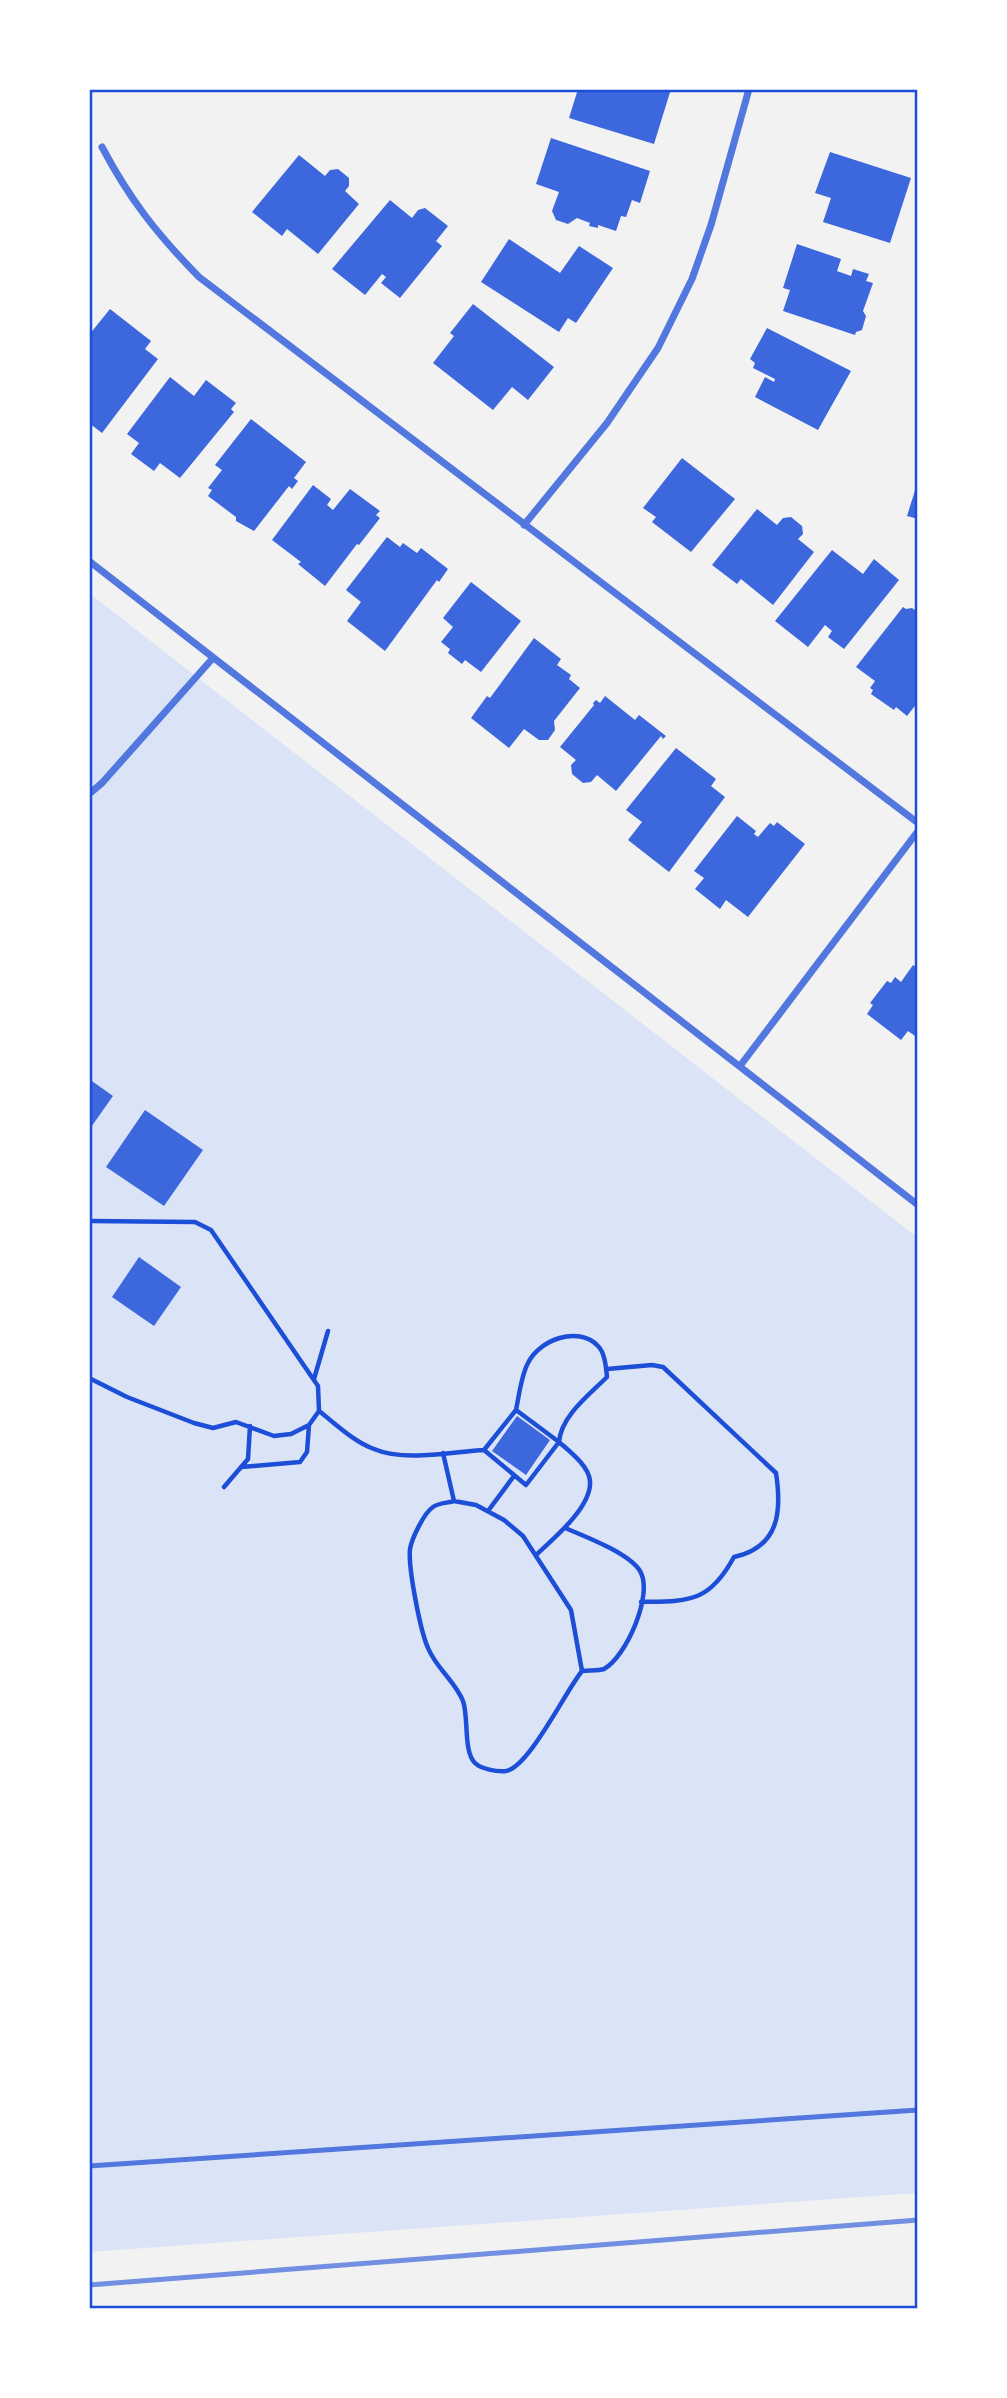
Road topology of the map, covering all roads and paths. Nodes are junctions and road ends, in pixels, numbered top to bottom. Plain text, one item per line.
1 (749, 89) edge
2 (102, 147) dead end
3 (524, 525) junction
4 (89, 561) edge
5 (213, 658) junction
6 (89, 794) edge
7 (918, 823) edge
8 (918, 831) edge
9 (740, 1066) junction
10 (918, 1205) edge
11 (89, 1221) edge
12 (328, 1331) dead end
13 (607, 1369) junction
14 (89, 1378) edge
15 (314, 1380) junction
16 (516, 1410) junction
17 (320, 1411) junction
18 (309, 1425) junction
19 (250, 1426) junction
20 (559, 1442) junction
21 (484, 1450) junction
22 (443, 1453) junction
23 (242, 1467) junction
24 (514, 1476) junction
25 (224, 1487) dead end
26 (454, 1501) junction
27 (488, 1511) junction
28 (565, 1528) junction
29 (536, 1555) junction
30 (641, 1602) junction
31 (582, 1671) junction
32 (918, 2110) edge
33 (89, 2166) edge

1 - 3 street
2 - 3 street
3 - 7 street
4 - 5 street
5 - 6 street
5 - 9 street
8 - 9 street
9 - 10 street
11 - 15 path
12 - 15 path
13 - 16 path
13 - 20 path
13 - 30 path
14 - 19 path
15 - 17 path
16 - 20 path
16 - 21 path
17 - 18 path
17 - 22 path
18 - 19 path
18 - 23 path
19 - 23 path
20 - 24 path
20 - 28 path
21 - 22 path
21 - 24 path
22 - 26 path
23 - 25 path
24 - 27 path
26 - 27 path
26 - 31 path
27 - 29 path
28 - 29 path
28 - 30 path
29 - 31 path
30 - 31 path
32 - 33 lane

